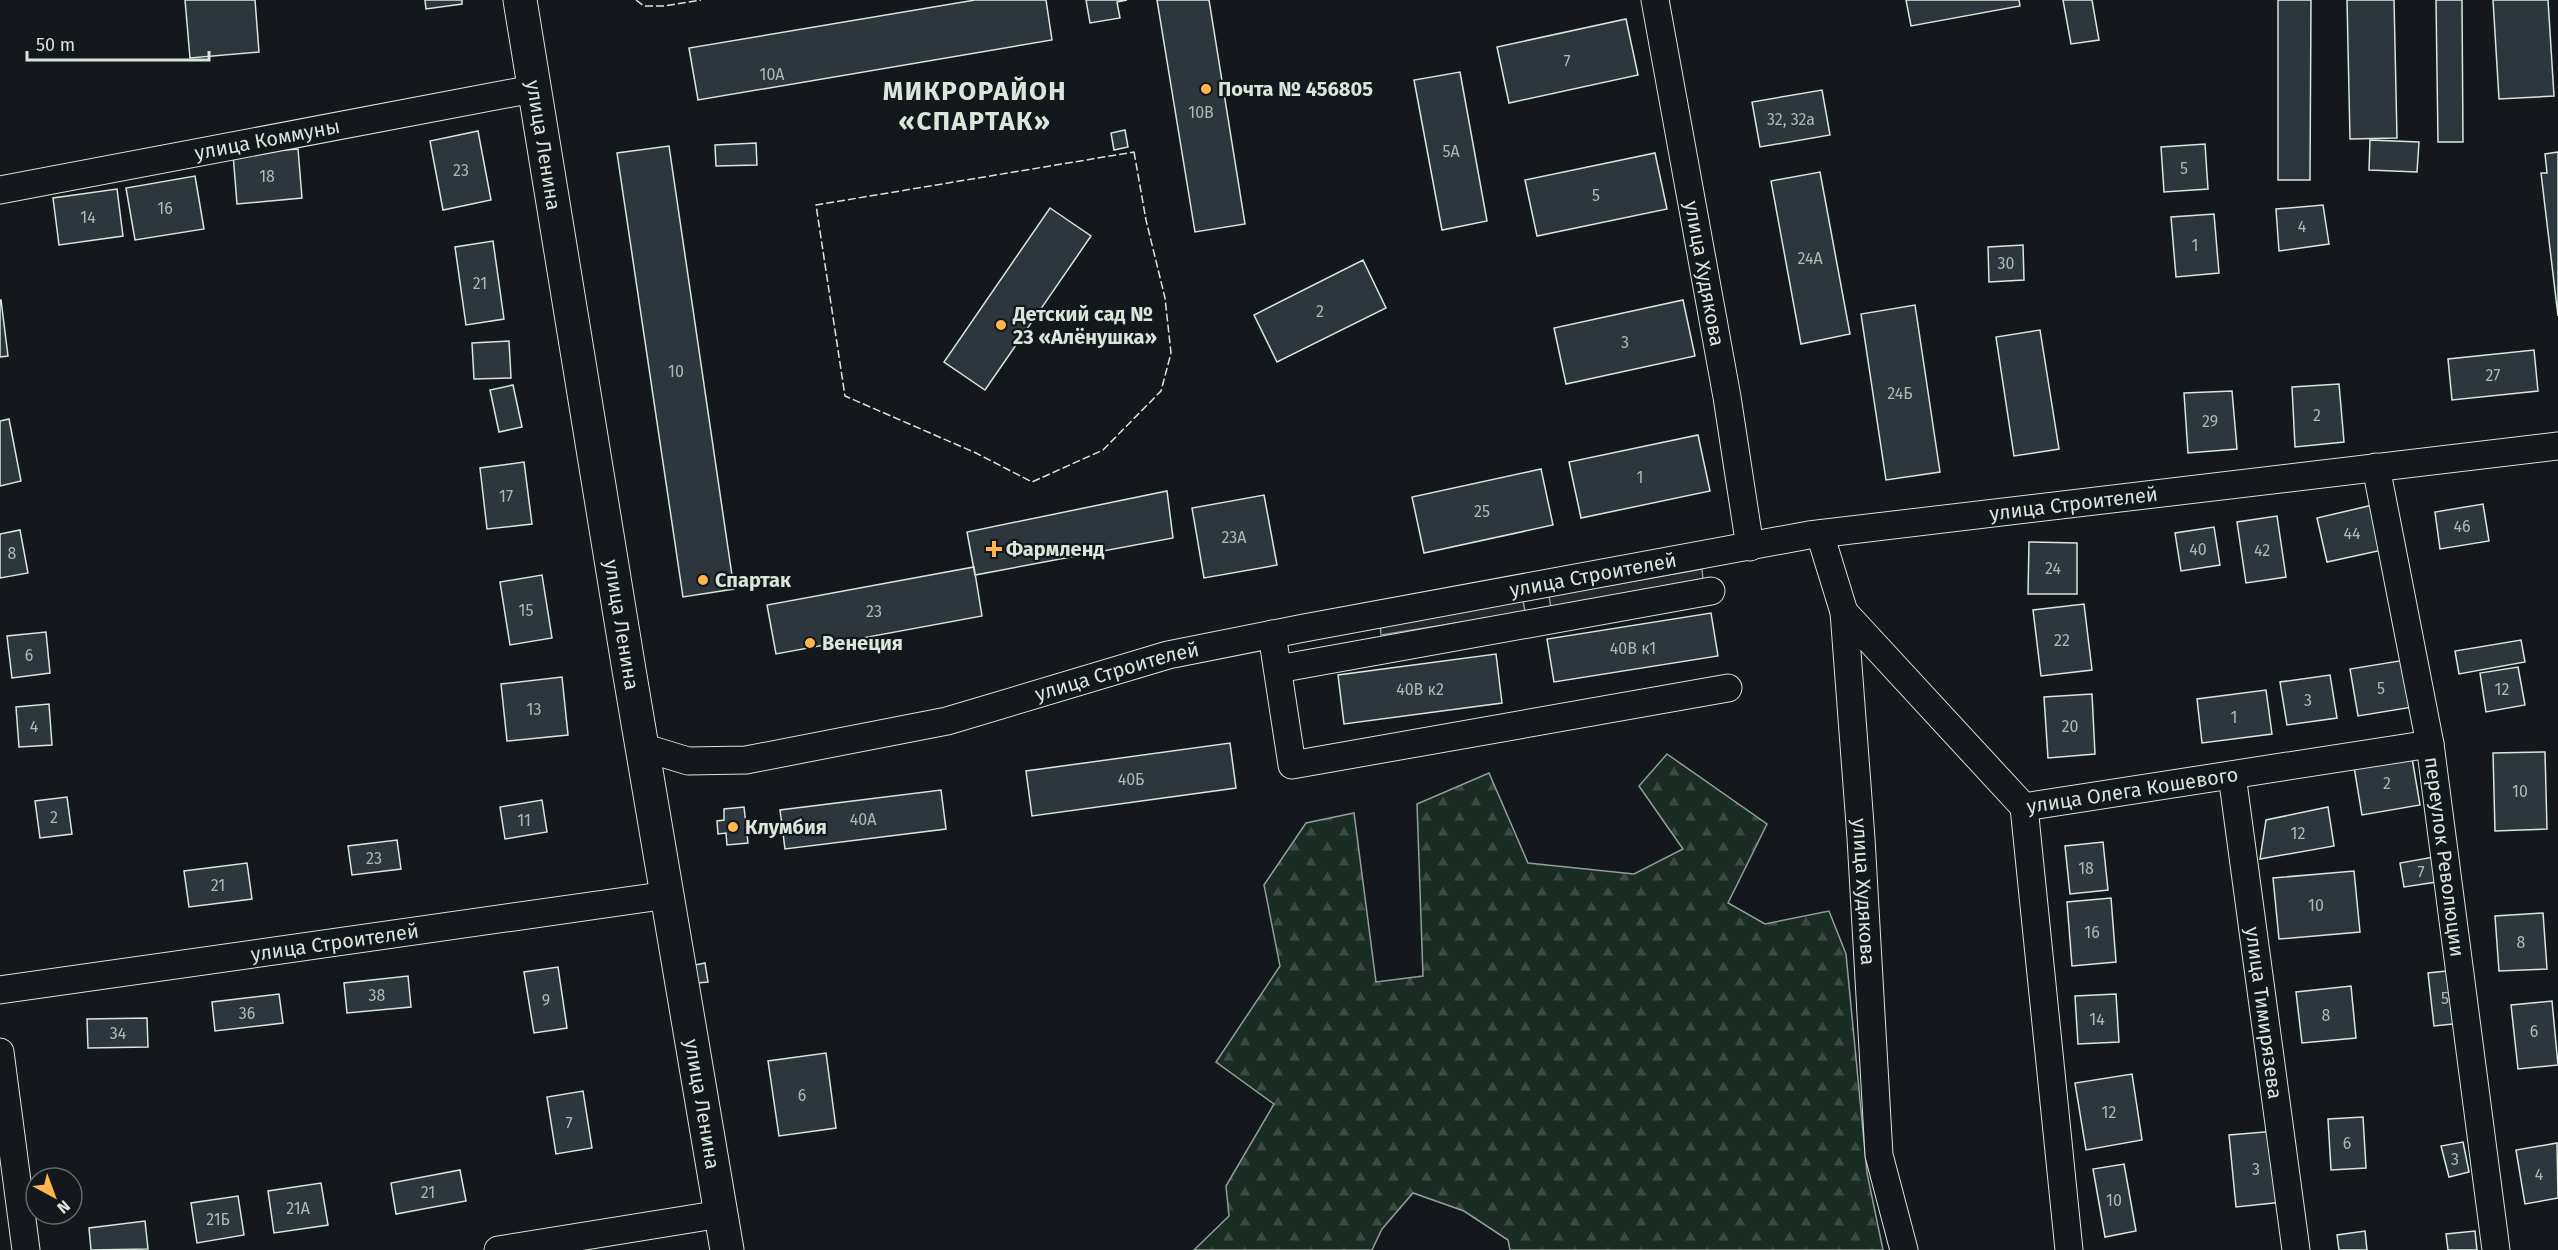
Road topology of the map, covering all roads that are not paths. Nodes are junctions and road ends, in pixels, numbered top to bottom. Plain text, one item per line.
1 (520, 0) edge
2 (1654, 0) edge
3 (533, 89) junction
4 (0, 190) edge
5 (2558, 446) edge
6 (2376, 467) junction
7 (1820, 534) junction
8 (1750, 547) junction
9 (1711, 591) dead end
10 (1844, 612) junction
11 (1272, 634) junction
12 (1278, 669) junction
13 (1728, 688) dead end
14 (2430, 744) junction
15 (642, 747) junction
16 (2232, 775) junction
17 (2024, 807) junction
18 (668, 895) junction
19 (0, 990) edge
20 (0, 1052) edge
21 (722, 1214) junction
22 (27, 1250) edge
23 (498, 1250) edge
24 (728, 1250) edge
25 (1904, 1250) edge
26 (2069, 1250) edge
27 (2296, 1250) edge
28 (2496, 1250) edge

1 - 3 main road, улица Ленина
2 - 8 street, улица Худякова
3 - 4 street, улица Коммуны
3 - 15 main road, улица Ленина
5 - 6 street, улица Строителей
6 - 7 street, улица Строителей
6 - 14 street, переулок Революции
7 - 8 street, улица Строителей
7 - 10 street, улица Худякова
8 - 11 street, улица Строителей
9 - 12 street
10 - 17 street, улица Олега Кошевого
10 - 25 street, улица Худякова
11 - 12 street
11 - 15 street, улица Строителей
12 - 13 street
14 - 16 street, улица Олега Кошевого
14 - 28 street, переулок Революции
15 - 18 main road, улица Ленина
16 - 17 street, улица Олега Кошевого
16 - 27 street, улица Тимирязева
17 - 26 street
18 - 19 street, улица Строителей
18 - 21 main road, улица Ленина
20 - 22 street
21 - 23 street
21 - 24 main road, улица Ленина

